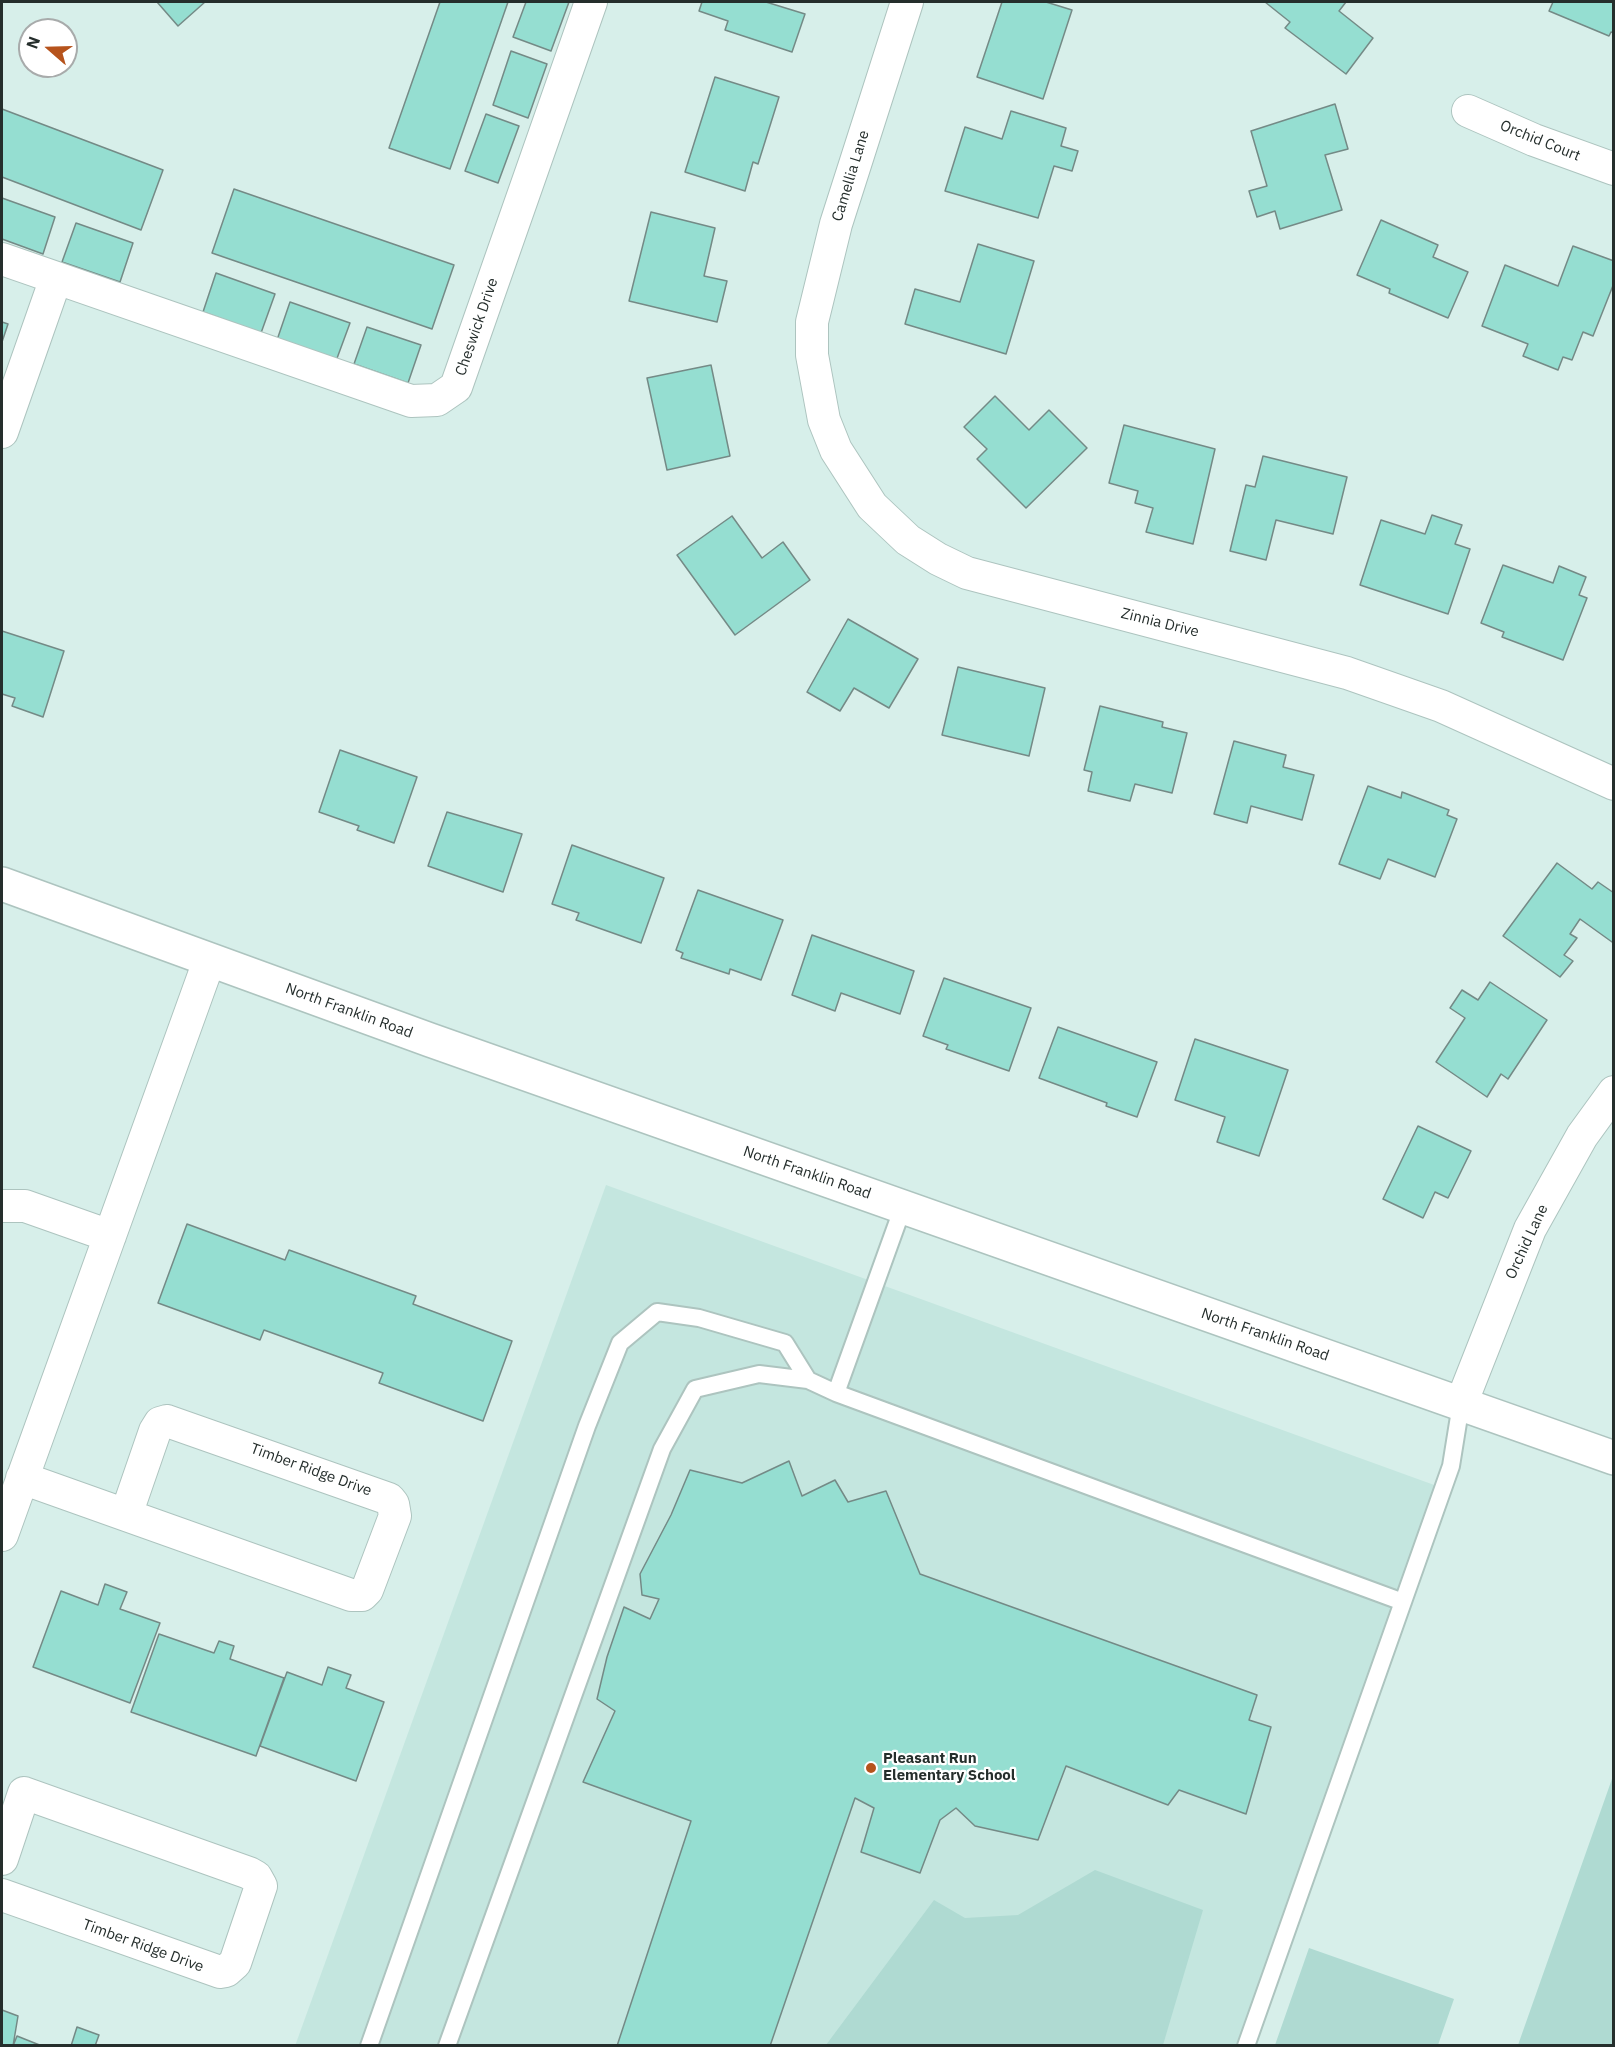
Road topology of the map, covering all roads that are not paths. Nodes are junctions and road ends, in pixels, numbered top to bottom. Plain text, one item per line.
1 (591, 2) edge
2 (907, 2) edge
3 (1468, 111) dead end
4 (1614, 169) edge
5 (2, 259) edge
6 (56, 278) junction
7 (812, 355) joint
8 (2, 432) edge
9 (1614, 784) edge
10 (2, 884) edge
11 (209, 961) junction
12 (1614, 1092) edge
13 (2, 1206) edge
14 (903, 1208) junction
15 (110, 1236) junction
16 (808, 1380) junction
17 (836, 1393) junction
18 (1461, 1404) junction
19 (1614, 1458) edge
20 (22, 1478) junction
21 (126, 1515) junction
22 (2, 1535) edge
23 (1403, 1602) junction
24 (13, 1789) edge
25 (2, 1859) edge
26 (2, 1895) edge
27 (369, 2046) edge
28 (447, 2046) edge
29 (1246, 2046) edge

1 - 6 street, Cheswick Drive
2 - 7 street, Camellia Lane
3 - 4 street, Orchid Court
5 - 6 street, Cheswick Drive
6 - 8 street
7 - 9 street, Zinnia Drive
10 - 11 main road, North Franklin Road
11 - 14 main road, North Franklin Road
11 - 15 street
12 - 18 street, Orchid Lane
13 - 15 street
14 - 17 lane
14 - 18 main road, North Franklin Road
15 - 20 street
16 - 17 lane
16 - 27 lane
16 - 28 lane
17 - 23 lane
18 - 19 main road, North Franklin Road
18 - 23 lane
20 - 21 street, Timber Ridge Drive
20 - 22 street
21 - 21 street, Timber Ridge Drive
23 - 29 lane
24 - 25 street, Timber Ridge Drive
24 - 26 street, Timber Ridge Drive

